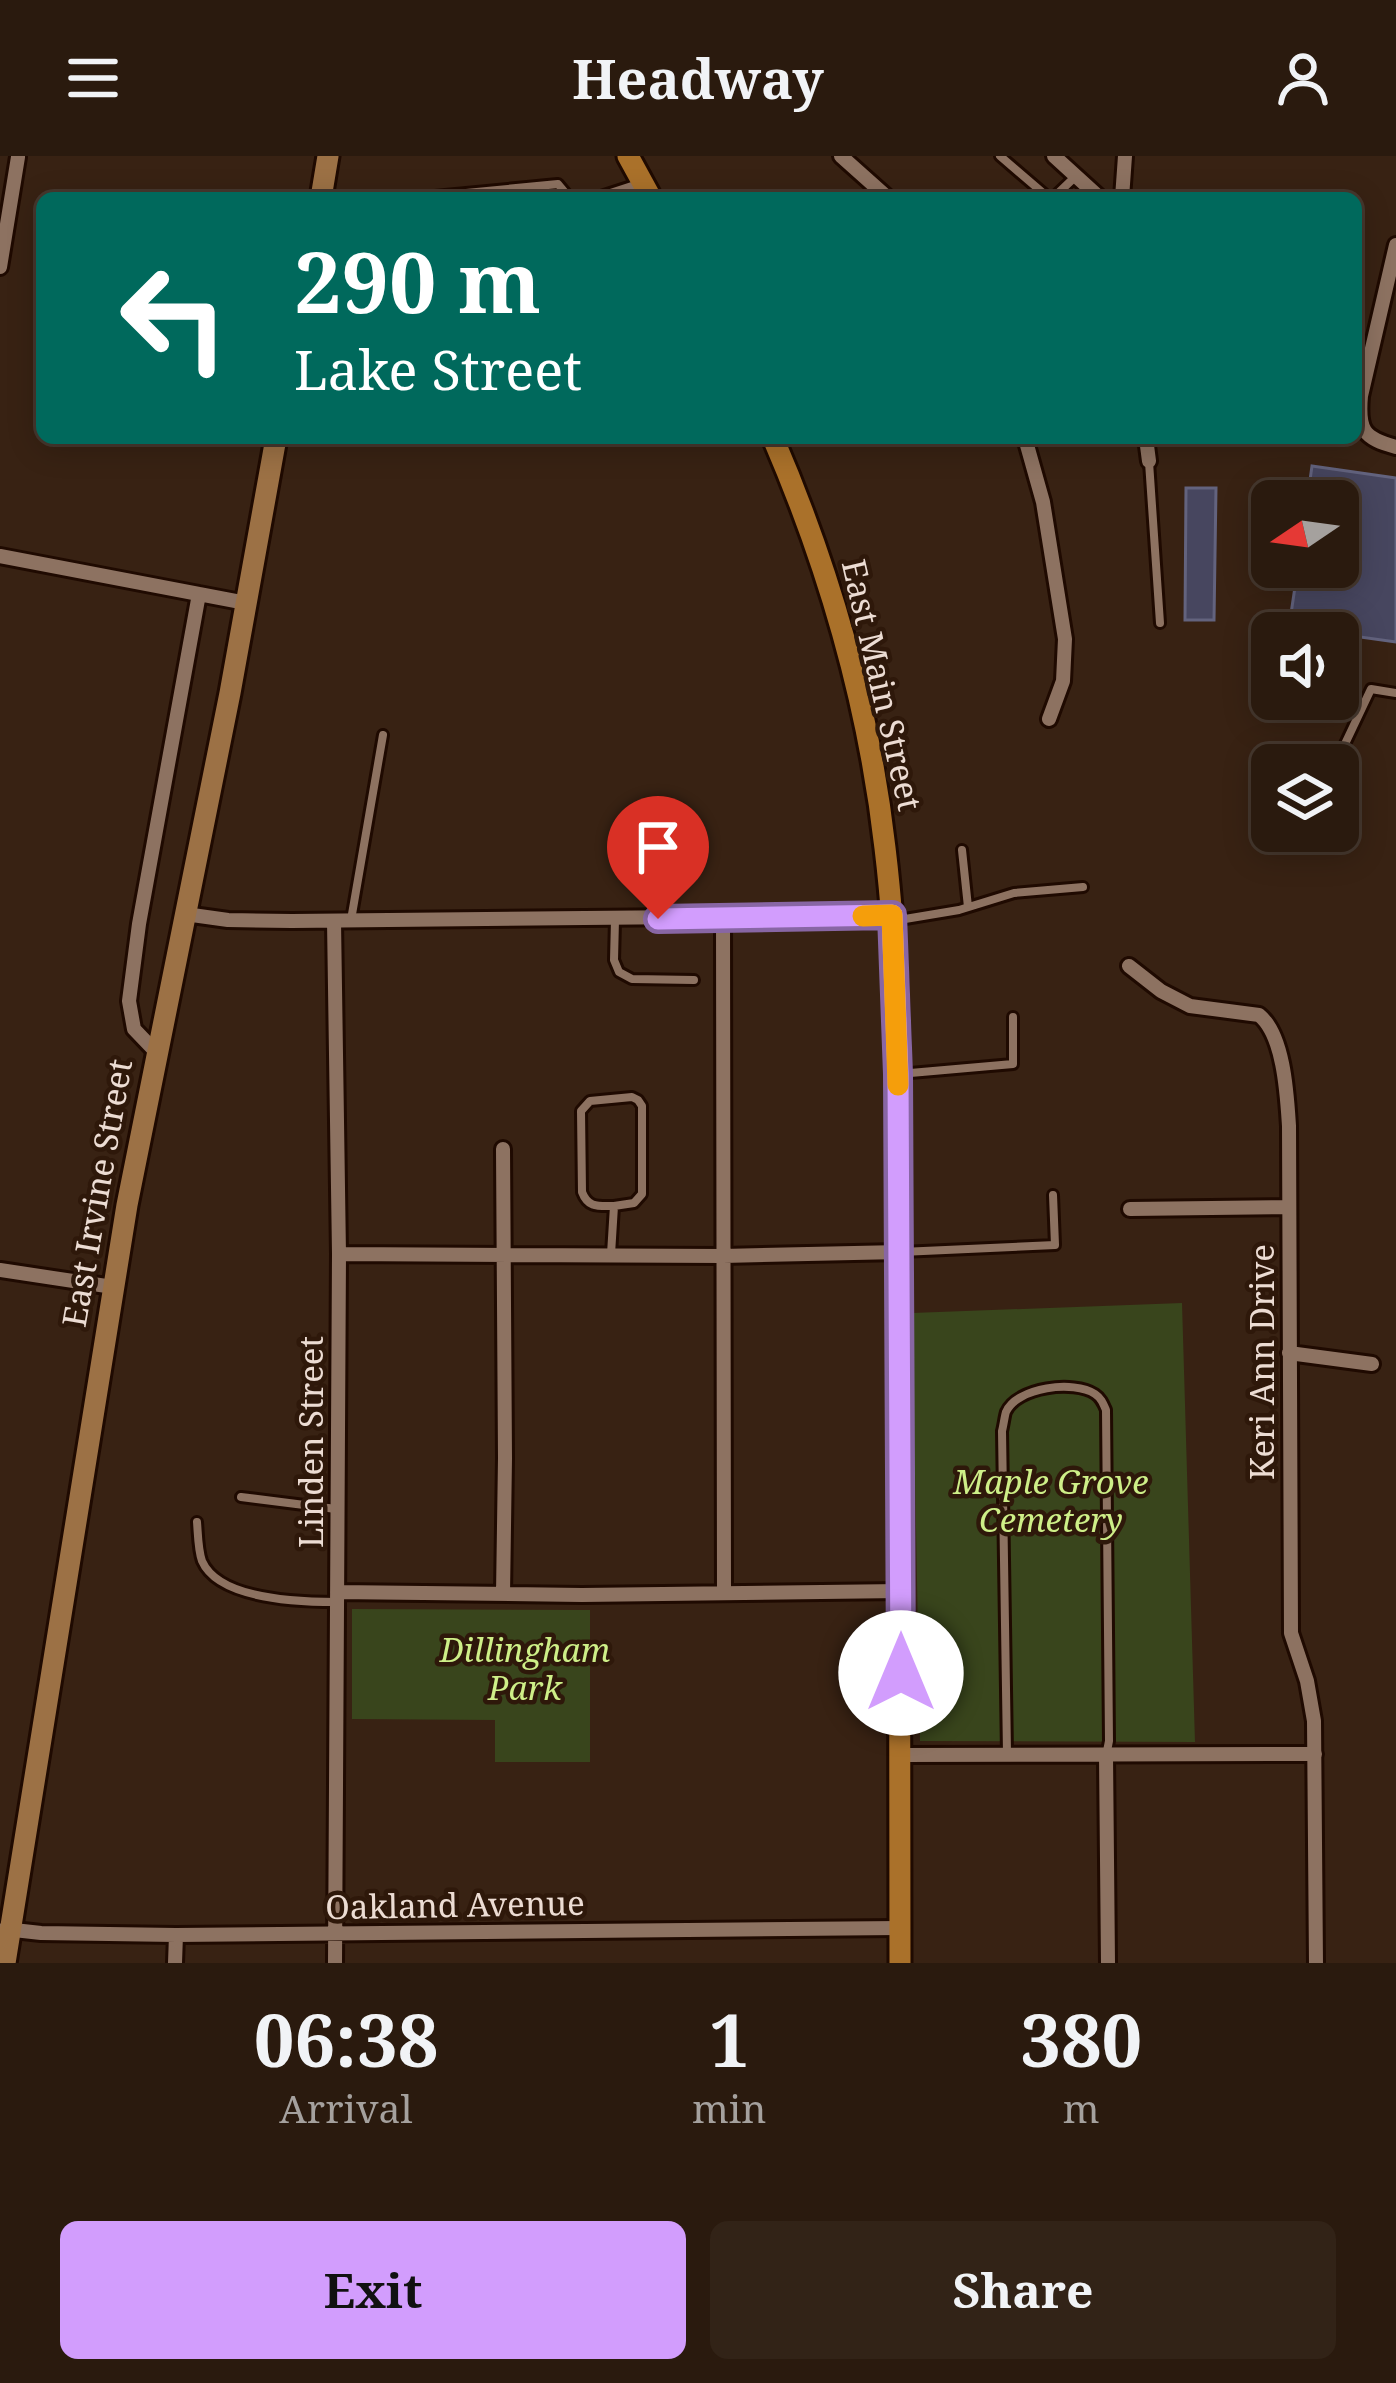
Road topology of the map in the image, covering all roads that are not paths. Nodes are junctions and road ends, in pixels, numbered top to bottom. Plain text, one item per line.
1 (328, 156) edge
2 (628, 156) edge
3 (841, 156) edge
4 (1000, 156) edge
5 (1054, 156) edge
6 (1124, 156) edge
7 (18, 158) edge
8 (1076, 176) junction
9 (647, 190) edge
10 (322, 192) edge
11 (476, 192) edge
12 (565, 192) edge
13 (881, 192) edge
14 (1044, 192) edge
15 (1058, 192) edge
16 (1093, 192) edge
17 (1122, 192) edge
18 (1396, 245) edge
19 (0, 263) edge
20 (1362, 392) edge
21 (1362, 427) edge
22 (275, 444) edge
23 (774, 444) edge
24 (1027, 444) edge
25 (1148, 444) edge
26 (1396, 447) edge
27 (1149, 461) joint
28 (0, 556) edge
29 (199, 594) junction
30 (246, 603) junction
31 (1160, 623) dead end
32 (1396, 694) edge
33 (1048, 719) dead end
34 (383, 735) dead end
35 (1345, 744) edge
36 (962, 850) dead end
37 (1082, 886) dead end
38 (968, 907) junction
39 (184, 914) junction
40 (723, 917) junction
41 (892, 918) junction
42 (615, 919) junction
43 (342, 921) junction
44 (1129, 966) dead end
45 (694, 980) dead end
46 (1012, 1017) dead end
47 (156, 1052) junction
48 (898, 1074) junction
49 (503, 1149) dead end
50 (1053, 1195) dead end
51 (614, 1206) junction
52 (1289, 1207) junction
53 (1130, 1209) dead end
54 (900, 1252) junction
55 (339, 1254) junction
56 (504, 1254) junction
57 (611, 1255) junction
58 (723, 1256) junction
59 (0, 1270) edge
60 (113, 1287) junction
61 (1289, 1353) junction
62 (1372, 1364) dead end
63 (241, 1497) dead end
64 (338, 1509) junction
65 (196, 1522) dead end
66 (901, 1591) junction
67 (724, 1593) junction
68 (503, 1594) junction
69 (337, 1597) junction
70 (1006, 1754) junction
71 (1316, 1754) junction
72 (901, 1755) junction
73 (1106, 1756) junction
74 (899, 1928) junction
75 (6, 1929) edge
76 (176, 1935) junction
77 (335, 1935) junction
78 (5, 1963) edge
79 (175, 1963) edge
80 (335, 1963) edge
81 (900, 1963) edge
82 (1108, 1963) edge
83 (1316, 1963) edge

1 - 10 street
2 - 9 main road
3 - 13 street
4 - 14 lane
5 - 8 street
6 - 17 street
7 - 19 street
8 - 15 lane
8 - 16 street
11 - 12 lane
18 - 20 street
21 - 26 street
22 - 30 street, East Irvine Street
23 - 41 main road, East Main Street
24 - 33 street
25 - 27 street
27 - 31 lane
28 - 29 street
29 - 30 street
29 - 47 street
30 - 39 street, East Irvine Street
32 - 35 lane
34 - 43 lane
36 - 38 lane
37 - 38 lane
38 - 41 lane
39 - 43 street
39 - 47 street, East Irvine Street
40 - 41 street
40 - 42 street
40 - 58 street
41 - 48 main road, East Main Street
42 - 43 street
42 - 45 lane
43 - 55 street, Linden Street
44 - 52 street, Keri Ann Drive
46 - 48 lane
47 - 60 street, East Irvine Street
48 - 54 main road, East Main Street
49 - 56 street
50 - 54 lane
51 - 51 lane
51 - 57 lane
52 - 53 street
52 - 61 street, Keri Ann Drive
54 - 58 street
54 - 66 main road, East Main Street
55 - 56 street
55 - 64 street, Linden Street
56 - 57 street
56 - 68 street
57 - 58 street
58 - 67 street
59 - 60 street
60 - 75 street, East Irvine Street
61 - 62 street
61 - 71 street, Keri Ann Drive
63 - 64 lane
64 - 69 street, Linden Street
65 - 69 lane
66 - 67 street
66 - 72 main road, East Main Street
67 - 68 street
68 - 69 street
69 - 77 street, Linden Street
70 - 72 street
70 - 73 street
70 - 73 lane
71 - 73 street
71 - 83 street, Keri Ann Drive
72 - 74 main road, East Main Street
73 - 82 street
74 - 77 street, Oakland Avenue
74 - 81 main road, East Main Street
75 - 76 street, Oakland Avenue
75 - 78 street, East Irvine Street
76 - 77 street, Oakland Avenue
76 - 79 street
77 - 80 street, Linden Street

